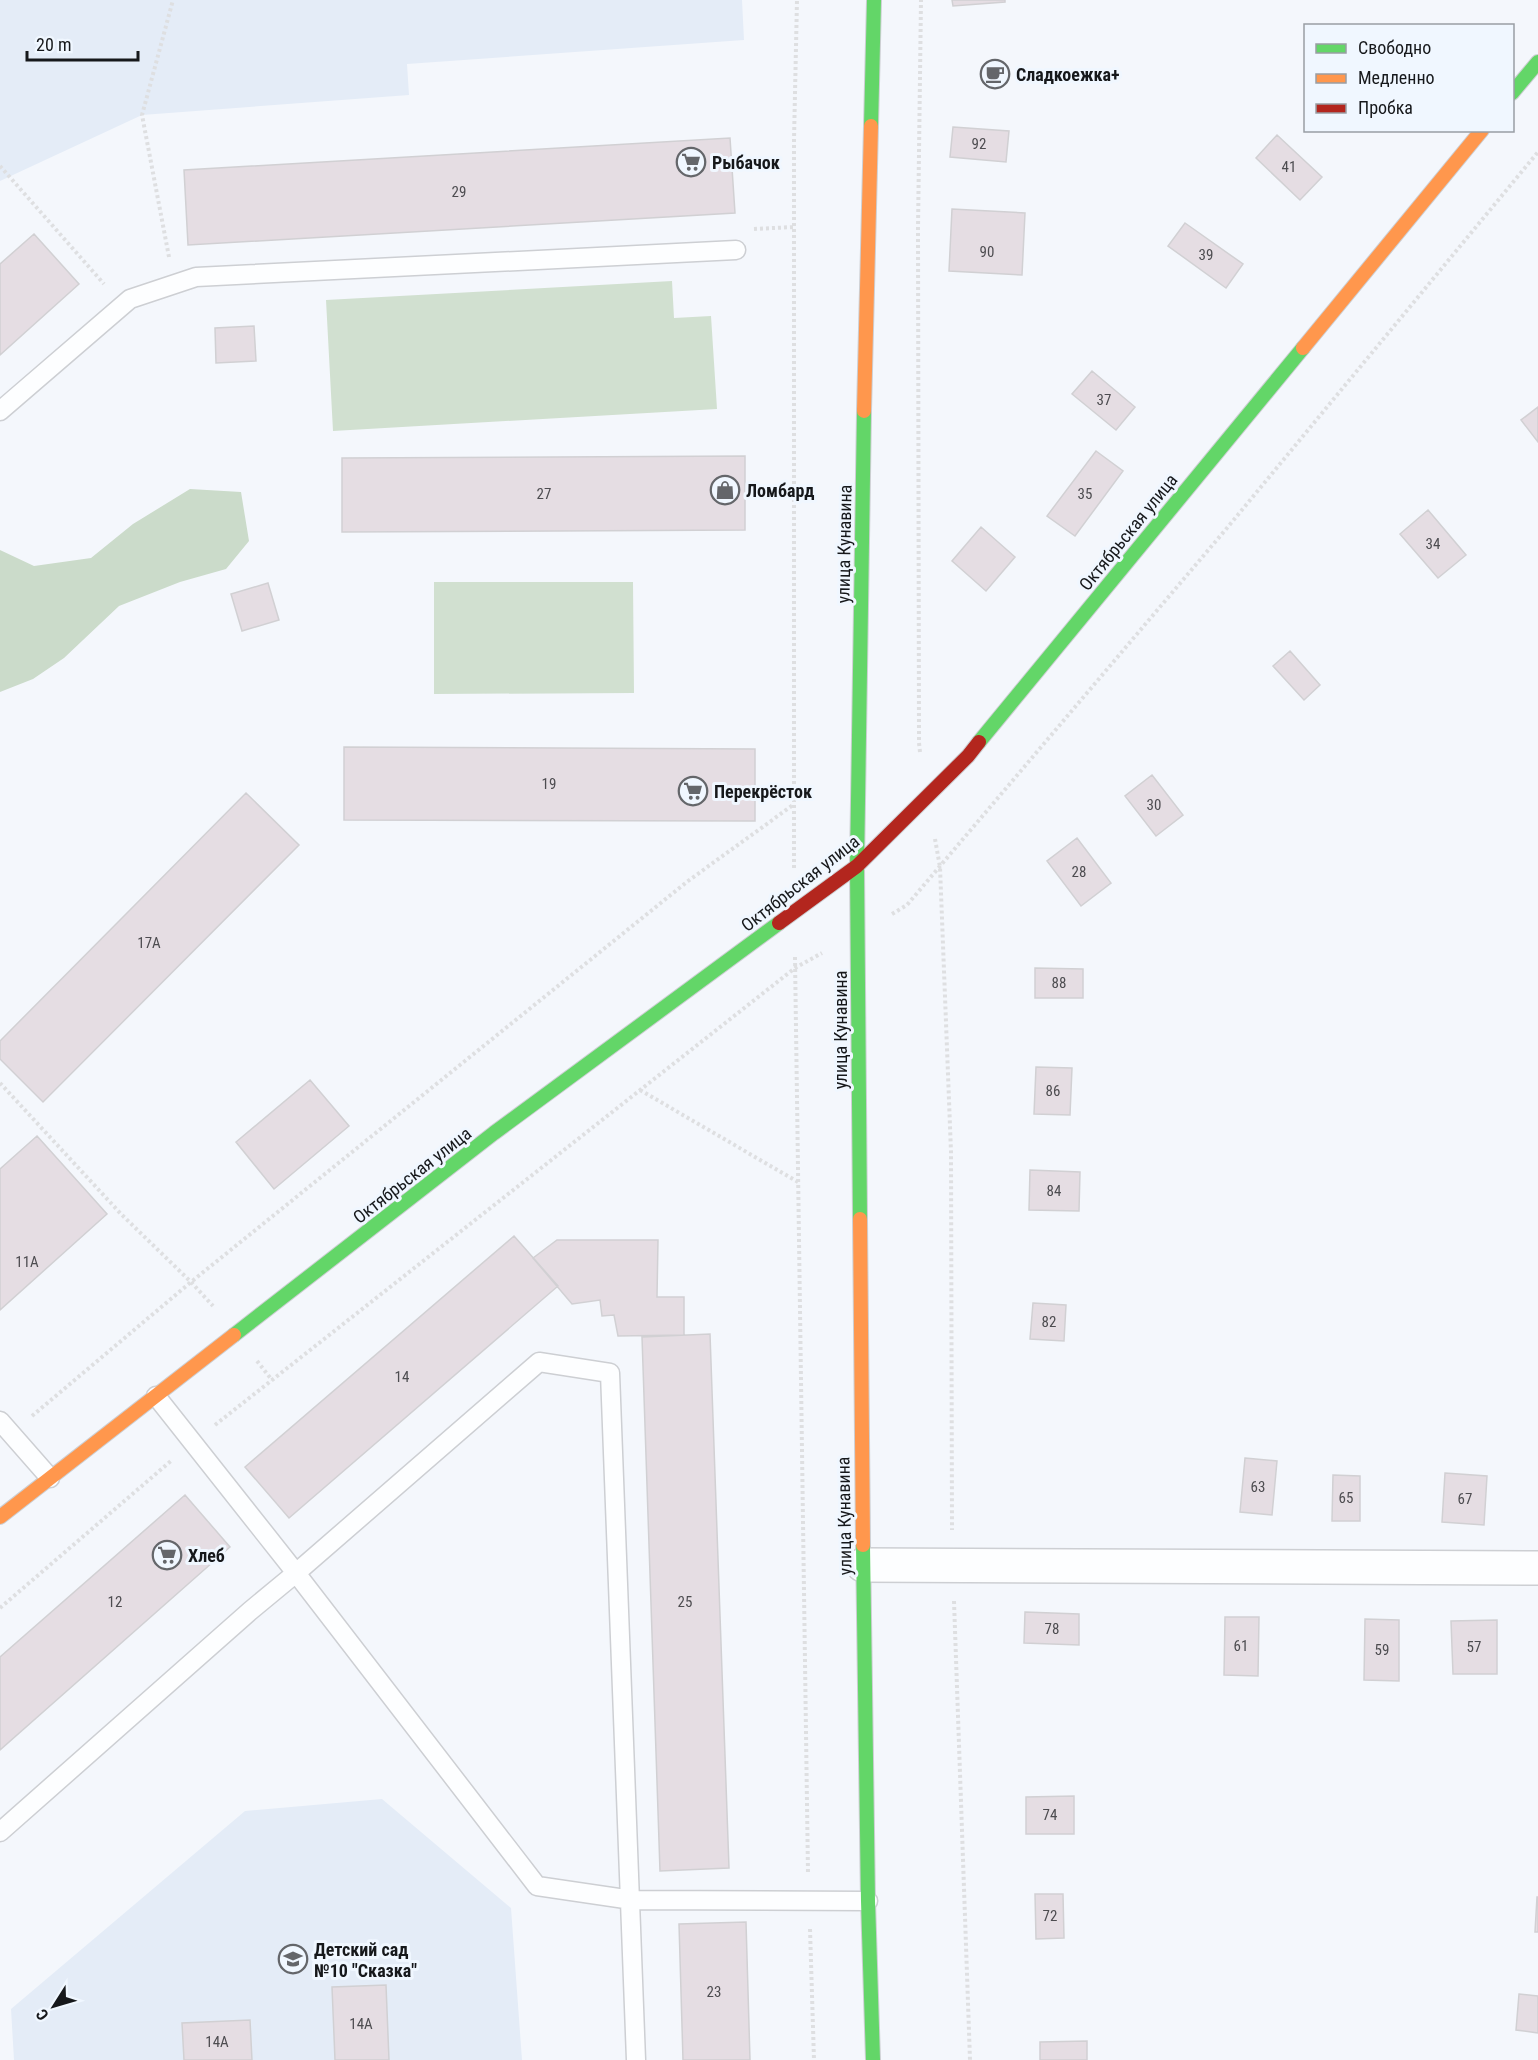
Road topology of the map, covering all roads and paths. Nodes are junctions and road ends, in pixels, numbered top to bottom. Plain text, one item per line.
1 (173, 0) edge
2 (797, 0) edge
3 (874, 0) edge
4 (921, 0) edge
5 (1538, 62) edge
6 (1514, 91) edge
7 (1480, 132) edge
8 (0, 166) edge
9 (736, 250) dead end
10 (170, 263) dead end
11 (108, 289) dead end
12 (0, 411) edge
13 (928, 796) junction
14 (794, 804) junction
15 (857, 866) junction
16 (793, 913) junction
17 (0, 1083) edge
18 (640, 1090) dead end
19 (799, 1183) junction
20 (191, 1282) junction
21 (237, 1334) junction
22 (272, 1380) dead end
23 (156, 1396) junction
24 (5, 1427) edge
25 (50, 1478) junction
26 (0, 1517) edge
27 (863, 1565) junction
28 (952, 1565) junction
29 (1538, 1568) edge
30 (296, 1573) junction
31 (0, 1832) edge
32 (632, 1900) junction
33 (809, 1900) junction
34 (868, 1901) junction
35 (636, 2060) edge
36 (814, 2060) edge
37 (873, 2060) edge
38 (970, 2060) edge

1 - 10 path
2 - 14 path
3 - 15 main road, улица Кунавина
4 - 13 path
5 - 6 main road
7 - 13 main road, Октябрьская улица
8 - 11 path
9 - 12 lane
13 - 15 main road, Октябрьская улица
13 - 28 path
14 - 16 path
14 - 20 path
15 - 16 main road, Октябрьская улица
15 - 27 main road, улица Кунавина
16 - 19 path
16 - 21 main road, Октябрьская улица
17 - 20 path
18 - 19 path
19 - 33 path
20 - 21 path
20 - 24 path
21 - 22 path
21 - 23 main road, Октябрьская улица
23 - 25 main road, Октябрьская улица
23 - 30 lane
24 - 25 lane
25 - 26 main road, Октябрьская улица
27 - 28 street
27 - 34 main road, улица Кунавина
28 - 29 street
28 - 38 path
30 - 31 lane
30 - 32 lane
30 - 32 lane
32 - 33 lane
32 - 35 lane
33 - 34 lane
33 - 36 path
34 - 37 main road, улица Кунавина

